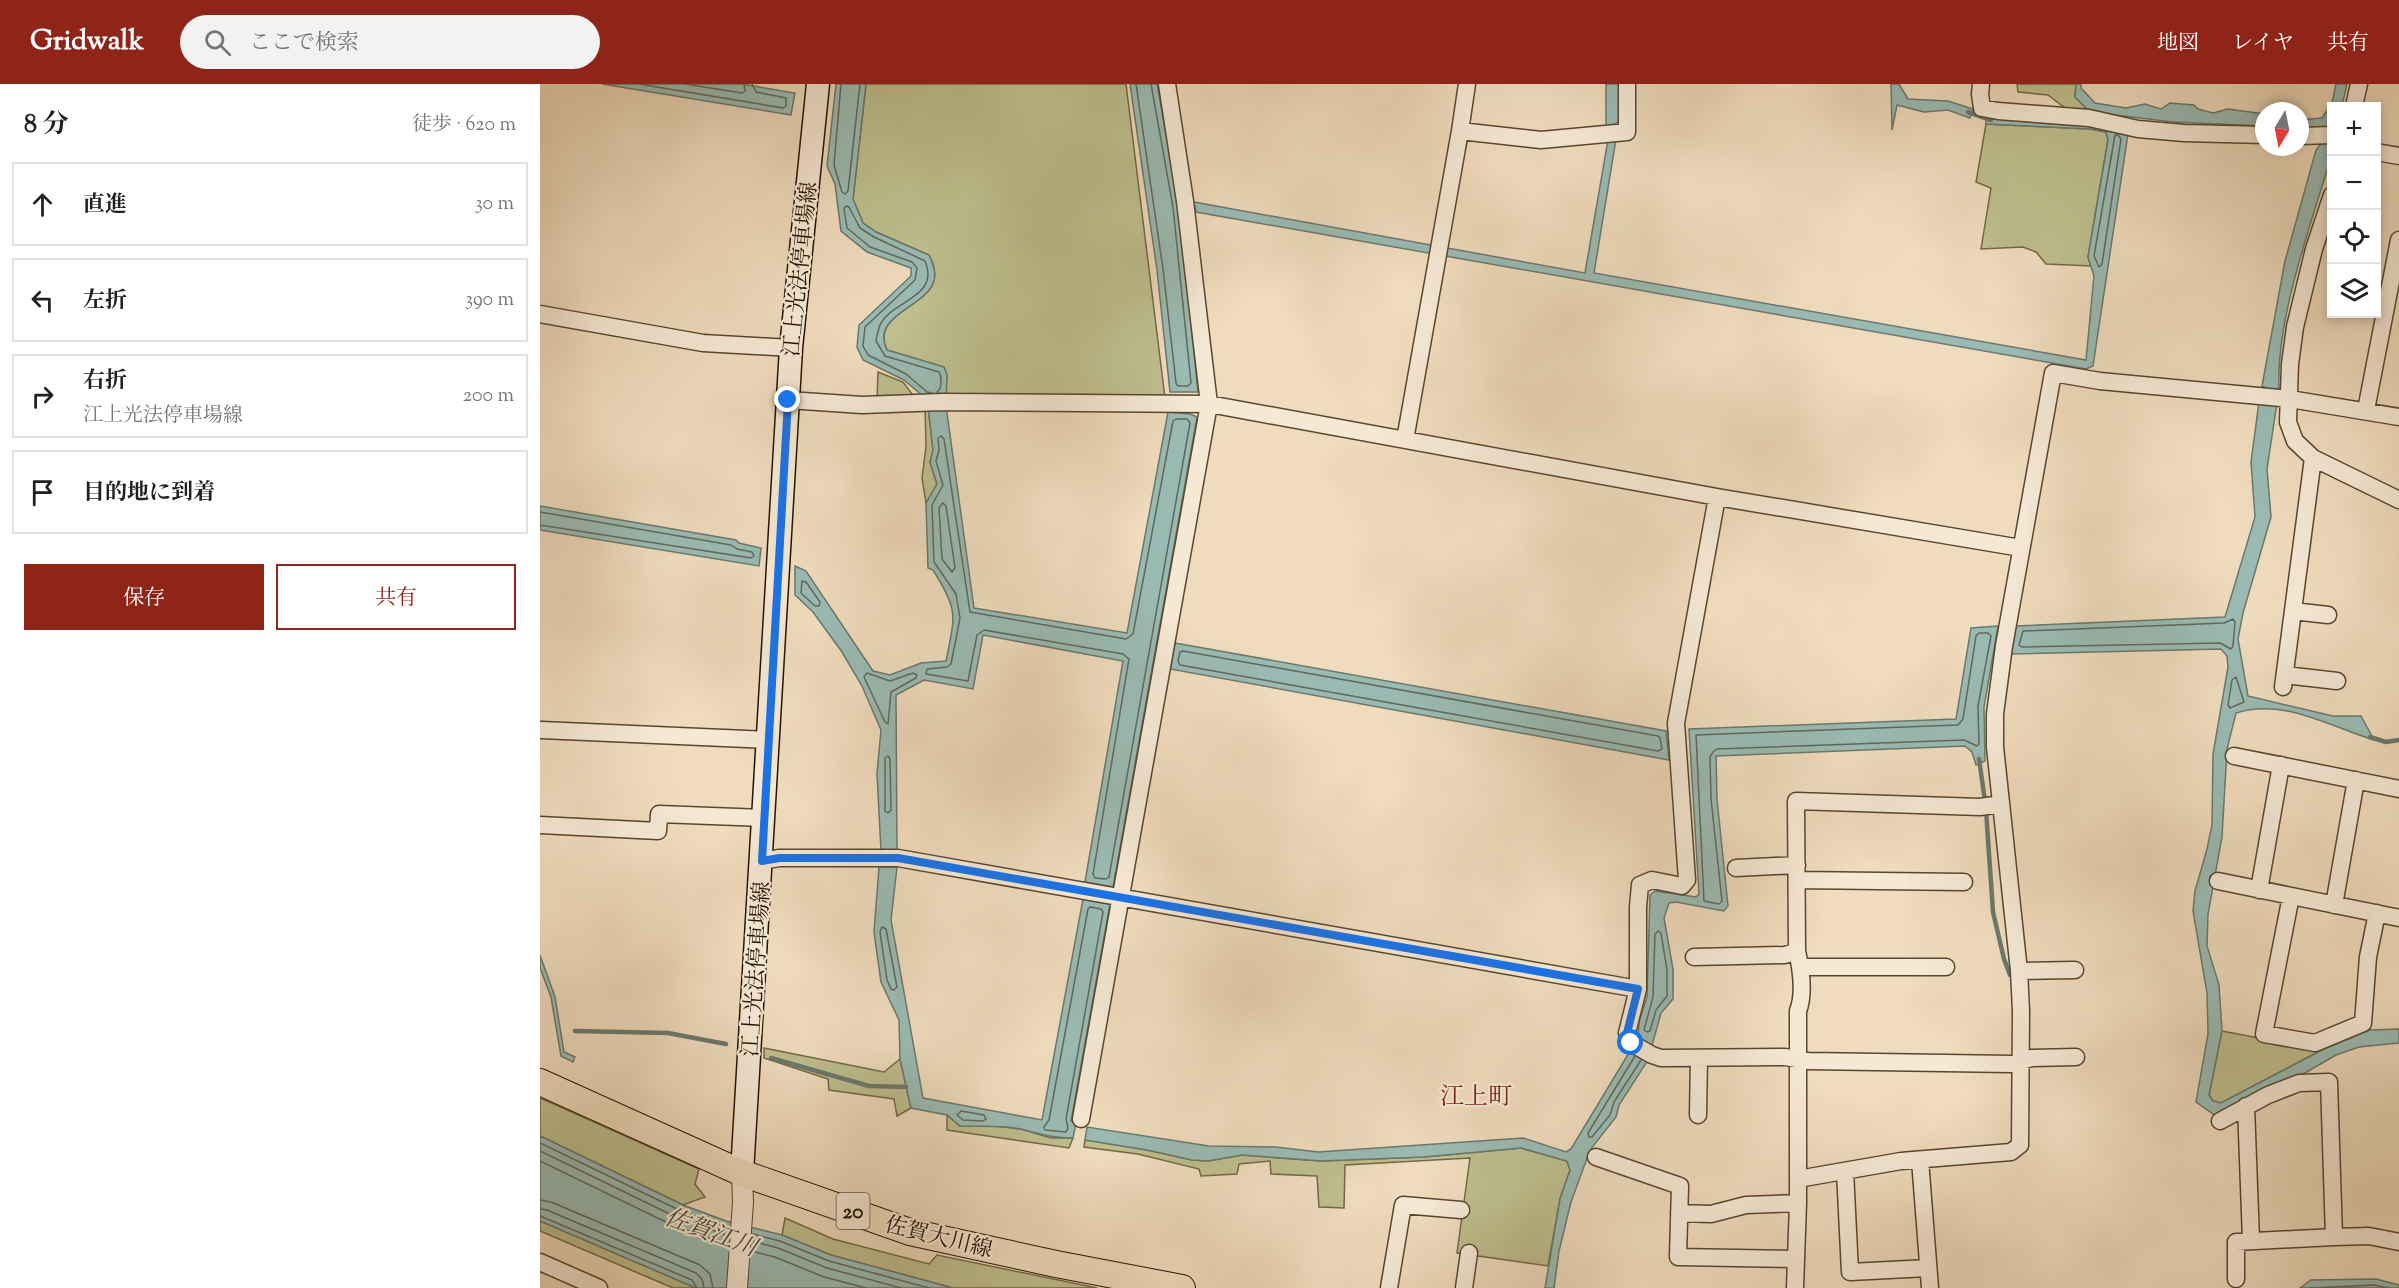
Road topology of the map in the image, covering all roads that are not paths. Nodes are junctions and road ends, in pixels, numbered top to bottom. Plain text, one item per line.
1 (818, 84) edge
2 (1167, 84) edge
3 (1467, 84) edge
4 (1627, 84) edge
5 (1981, 84) edge
6 (2358, 84) edge
7 (2355, 102) edge
8 (1460, 131) junction
9 (2255, 135) edge
10 (2327, 135) edge
11 (2309, 136) edge
12 (2381, 153) edge
13 (2399, 156) edge
14 (2327, 208) edge
15 (2399, 243) edge
16 (540, 314) edge
17 (2391, 323) edge
18 (791, 348) junction
19 (2284, 398) junction
20 (788, 400) junction
21 (1209, 404) junction
22 (2366, 410) junction
23 (2399, 417) edge
24 (1405, 440) junction
25 (2313, 458) junction
26 (1717, 497) junction
27 (2399, 500) edge
28 (2021, 548) junction
29 (2293, 611) junction
30 (2328, 615) dead end
31 (2337, 681) dead end
32 (541, 730) edge
33 (769, 740) junction
34 (2234, 756) dead end
35 (2281, 765) junction
36 (2356, 780) junction
37 (2399, 789) edge
38 (2001, 804) junction
39 (764, 818) junction
40 (540, 825) edge
41 (762, 861) junction
42 (1736, 868) dead end
43 (1797, 873) junction
44 (1964, 882) dead end
45 (2218, 882) dead end
46 (2259, 890) junction
47 (2290, 896) junction
48 (1121, 898) junction
49 (2334, 905) junction
50 (2377, 913) junction
51 (2399, 918) edge
52 (1694, 957) dead end
53 (1799, 959) junction
54 (1946, 967) dead end
55 (2075, 970) dead end
56 (2019, 971) junction
57 (1638, 989) junction
58 (2076, 1057) dead end
59 (1699, 1058) junction
60 (1797, 1059) junction
61 (2020, 1061) junction
62 (540, 1082) edge
63 (2246, 1106) junction
64 (1698, 1115) dead end
65 (1081, 1119) dead end
66 (2220, 1121) dead end
67 (1596, 1156) dead end
68 (1920, 1160) junction
69 (1845, 1171) junction
70 (742, 1173) junction
71 (1798, 1179) junction
72 (1798, 1203) junction
73 (1461, 1210) dead end
74 (1679, 1213) junction
75 (2334, 1237) junction
76 (2251, 1240) junction
77 (2399, 1242) edge
78 (1469, 1253) dead end
79 (1796, 1259) junction
80 (540, 1262) edge
81 (1928, 1268) junction
82 (2236, 1279) dead end
83 (599, 1288) edge
84 (737, 1288) edge
85 (1182, 1288) edge
86 (1389, 1288) edge
87 (1464, 1288) edge
88 (1795, 1288) edge
89 (1930, 1288) edge

1 - 18 main road, 江上光法停車場線
2 - 21 street
3 - 8 street
4 - 8 street
5 - 9 street
6 - 7 street
8 - 24 street
10 - 11 street
12 - 13 street
14 - 19 street
15 - 17 street
16 - 18 street
17 - 22 street
18 - 20 main road, 江上光法停車場線
19 - 22 street
19 - 25 street
19 - 28 street
20 - 21 street
20 - 33 main road, 江上光法停車場線
21 - 24 street
21 - 48 street
22 - 23 street
24 - 26 street
25 - 27 street
25 - 29 street
26 - 28 street
26 - 57 street
28 - 38 street
29 - 30 street
29 - 31 street
32 - 33 street
33 - 39 main road, 江上光法停車場線
34 - 35 street
35 - 36 street
35 - 46 street
36 - 37 street
36 - 49 street
38 - 43 street
38 - 56 street
39 - 40 street
39 - 41 main road, 江上光法停車場線
41 - 48 street
41 - 70 main road, 江上光法停車場線
42 - 43 street
43 - 44 street
43 - 53 street
45 - 46 street
46 - 47 street
47 - 49 street
47 - 50 street
48 - 57 street
48 - 65 street
49 - 50 street
50 - 51 street
52 - 53 street
53 - 54 street
53 - 60 street
55 - 56 street
56 - 61 street
57 - 59 street
58 - 61 street
59 - 60 street
59 - 64 street
60 - 61 street
60 - 71 street
61 - 68 street
62 - 70 main road, 佐賀大川線 / 20
63 - 66 street
63 - 75 street
63 - 76 street
67 - 74 street
68 - 69 street
68 - 81 street
69 - 71 street
69 - 81 street
70 - 84 street
70 - 85 main road, 佐賀大川線 / 20
71 - 72 street
72 - 74 street
72 - 79 street
73 - 86 street
74 - 79 street
75 - 76 street
75 - 77 street
76 - 82 street
78 - 87 street
79 - 88 street
80 - 83 street
81 - 89 street

